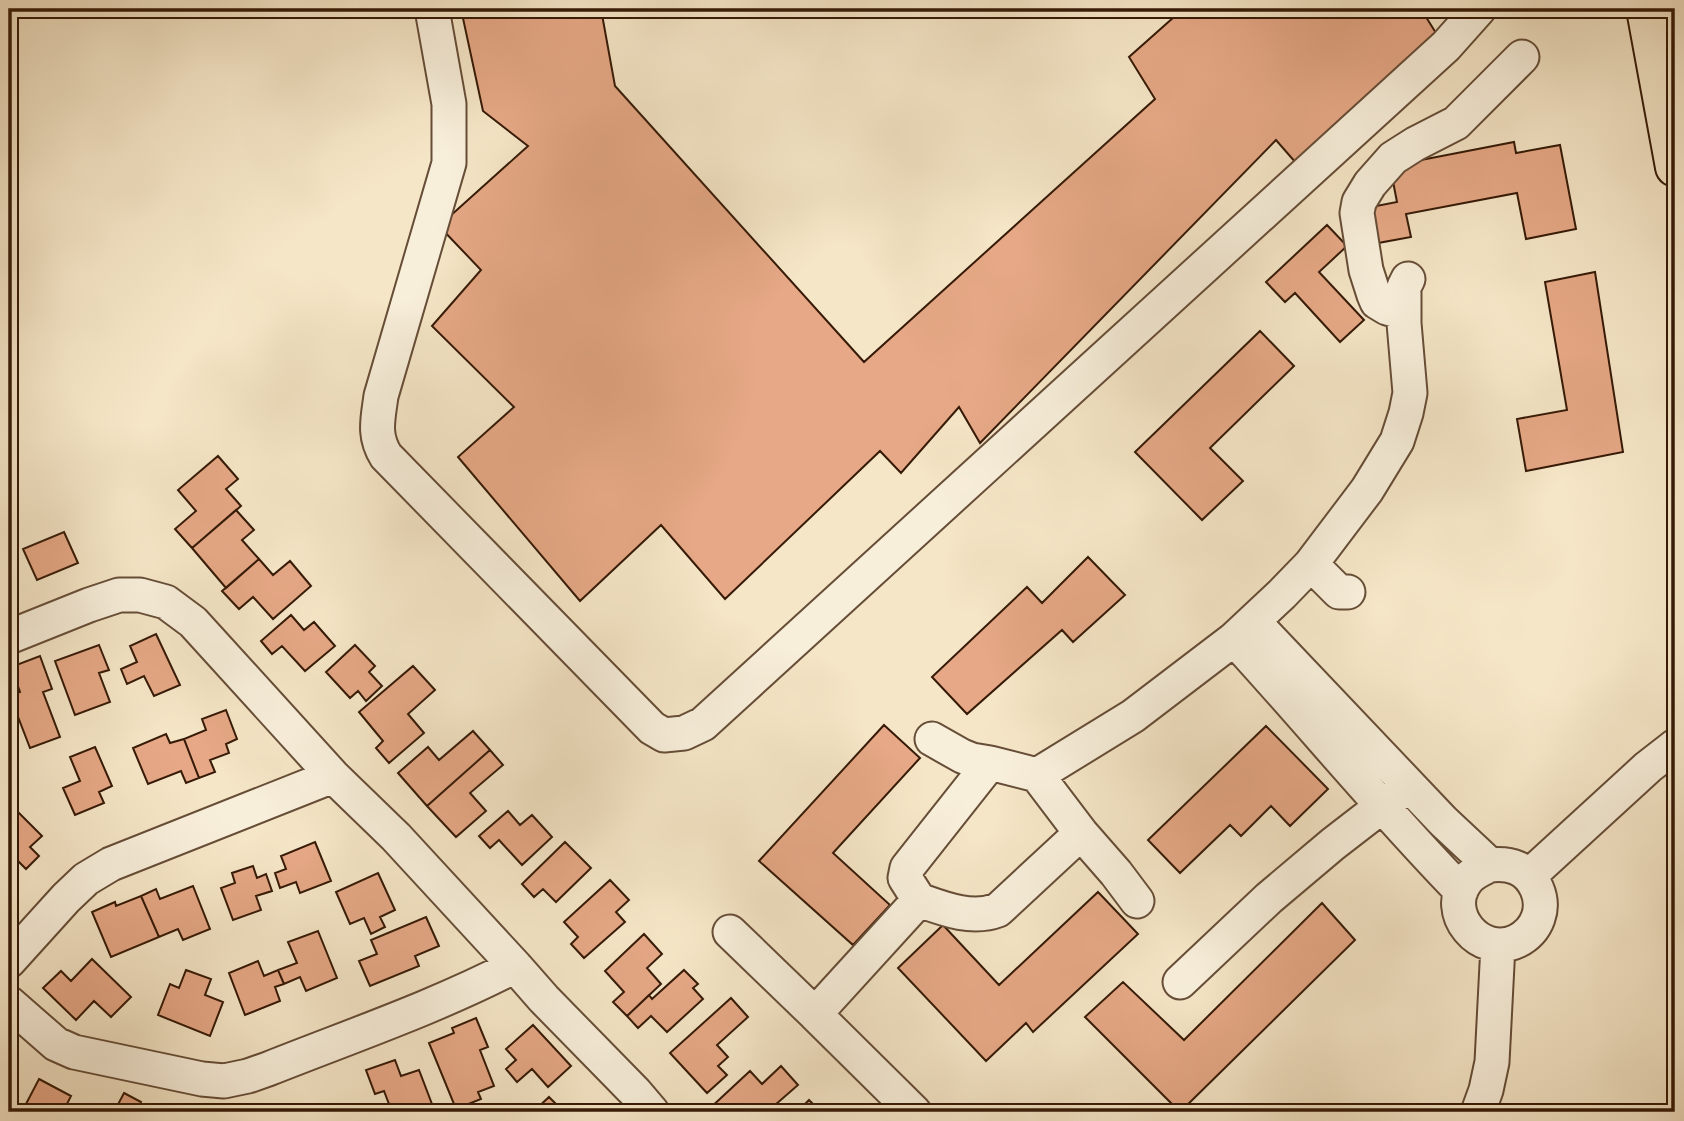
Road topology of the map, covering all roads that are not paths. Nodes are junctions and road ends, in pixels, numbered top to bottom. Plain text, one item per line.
1 (432, 9) edge
2 (1479, 9) edge
3 (1646, 9) edge
4 (1522, 57) dead end
5 (1675, 167) edge
6 (1408, 279) dead end
7 (1404, 313) junction
8 (1311, 564) junction
9 (1348, 592) dead end
10 (1244, 630) junction
11 (9, 638) edge
12 (932, 738) dead end
13 (1675, 746) edge
14 (990, 763) junction
15 (1037, 775) junction
16 (333, 776) junction
17 (1409, 785) junction
18 (1382, 807) junction
19 (1081, 833) junction
20 (1490, 865) junction
21 (1529, 876) junction
22 (1461, 891) junction
23 (919, 900) junction
24 (1137, 901) dead end
25 (730, 932) dead end
26 (1498, 946) junction
27 (9, 961) edge
28 (515, 966) junction
29 (1180, 982) dead end
30 (9, 1003) edge
31 (815, 1014) junction
32 (652, 1112) edge
33 (914, 1112) edge
34 (1478, 1112) edge

1 - 2 street
3 - 5 main road
4 - 7 street
6 - 7 street
7 - 8 street
8 - 9 street
8 - 10 street
10 - 15 street
10 - 17 street
10 - 18 street
11 - 16 street
12 - 14 street
13 - 21 street
14 - 15 street
14 - 23 street
15 - 19 street
16 - 27 street
16 - 28 street
17 - 18 street
17 - 20 street
18 - 22 street
18 - 29 street
19 - 23 street
19 - 24 street
20 - 21 street
20 - 22 street
21 - 26 street
22 - 26 street
23 - 31 street
25 - 31 street
26 - 34 street
28 - 30 street
28 - 32 street
31 - 33 street

